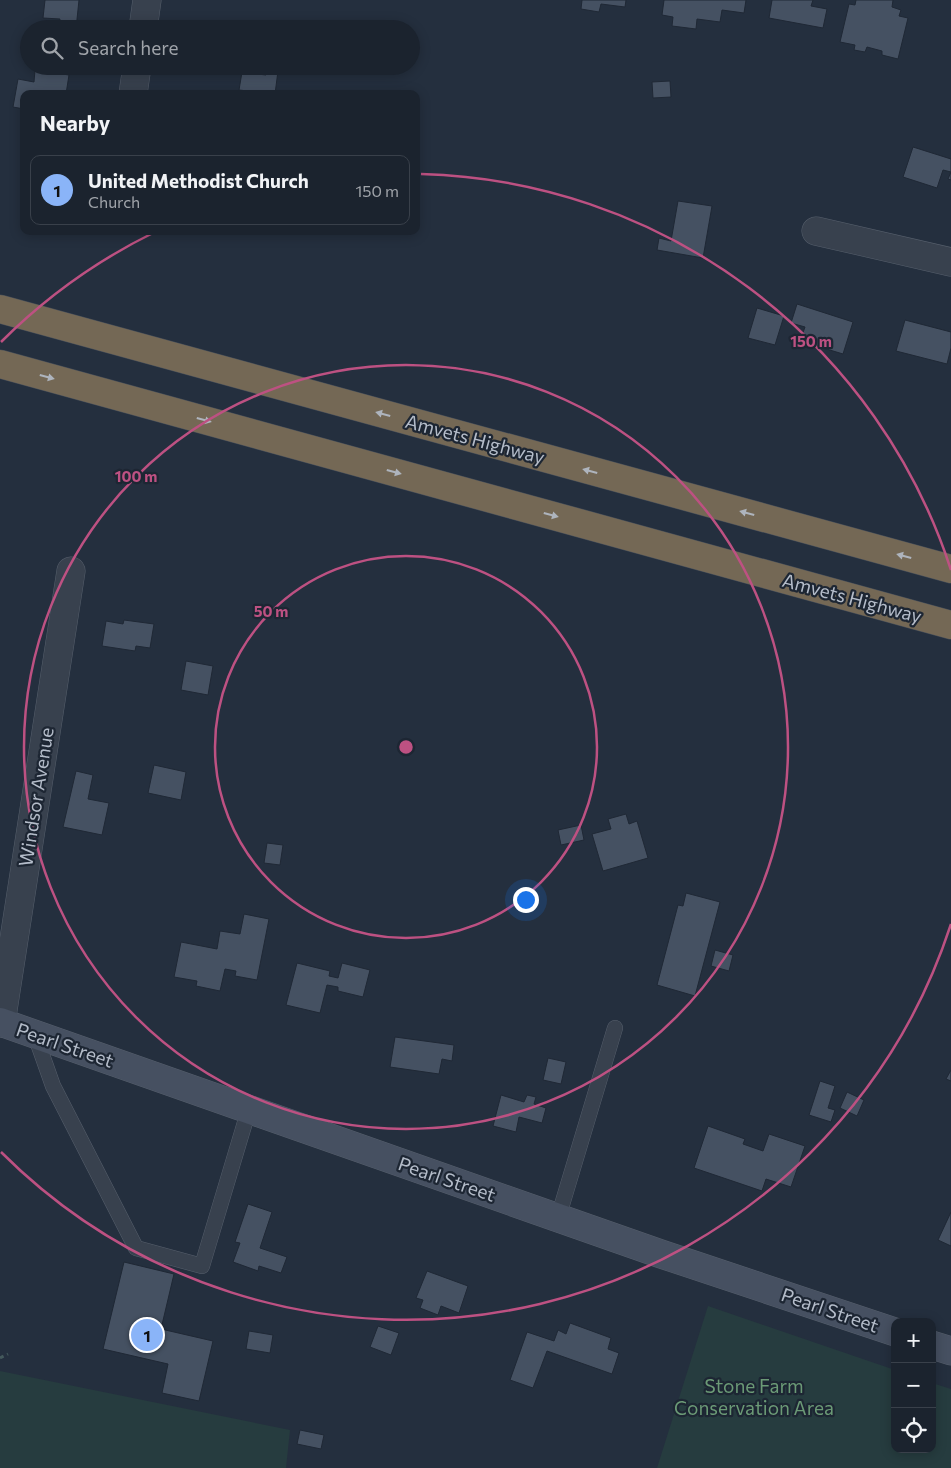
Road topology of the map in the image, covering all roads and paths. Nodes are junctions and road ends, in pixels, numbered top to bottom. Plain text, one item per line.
1 (147, 0) edge
2 (144, 20) edge
3 (136, 75) edge
4 (134, 90) edge
5 (816, 231) dead end
6 (951, 262) edge
7 (0, 309) edge
8 (0, 364) edge
9 (951, 569) edge
10 (71, 571) dead end
11 (951, 625) edge
12 (1, 1022) edge
13 (615, 1028) dead end
14 (36, 1035) junction
15 (248, 1109) junction
16 (558, 1218) junction
17 (891, 1331) edge
18 (936, 1346) edge
19 (951, 1351) edge
20 (8, 1354) dead end
21 (0, 1358) edge

1 - 2 street
3 - 4 street
5 - 6 street
9 -> 7 highway, Amvets Highway
8 -> 11 highway, Amvets Highway
10 - 12 street, Windsor Avenue
12 - 14 street, Pearl Street
13 - 16 lane
14 - 15 street, Pearl Street
14 - 15 lane
15 - 16 street, Pearl Street
16 - 17 street, Pearl Street
18 - 19 street
20 - 21 path

